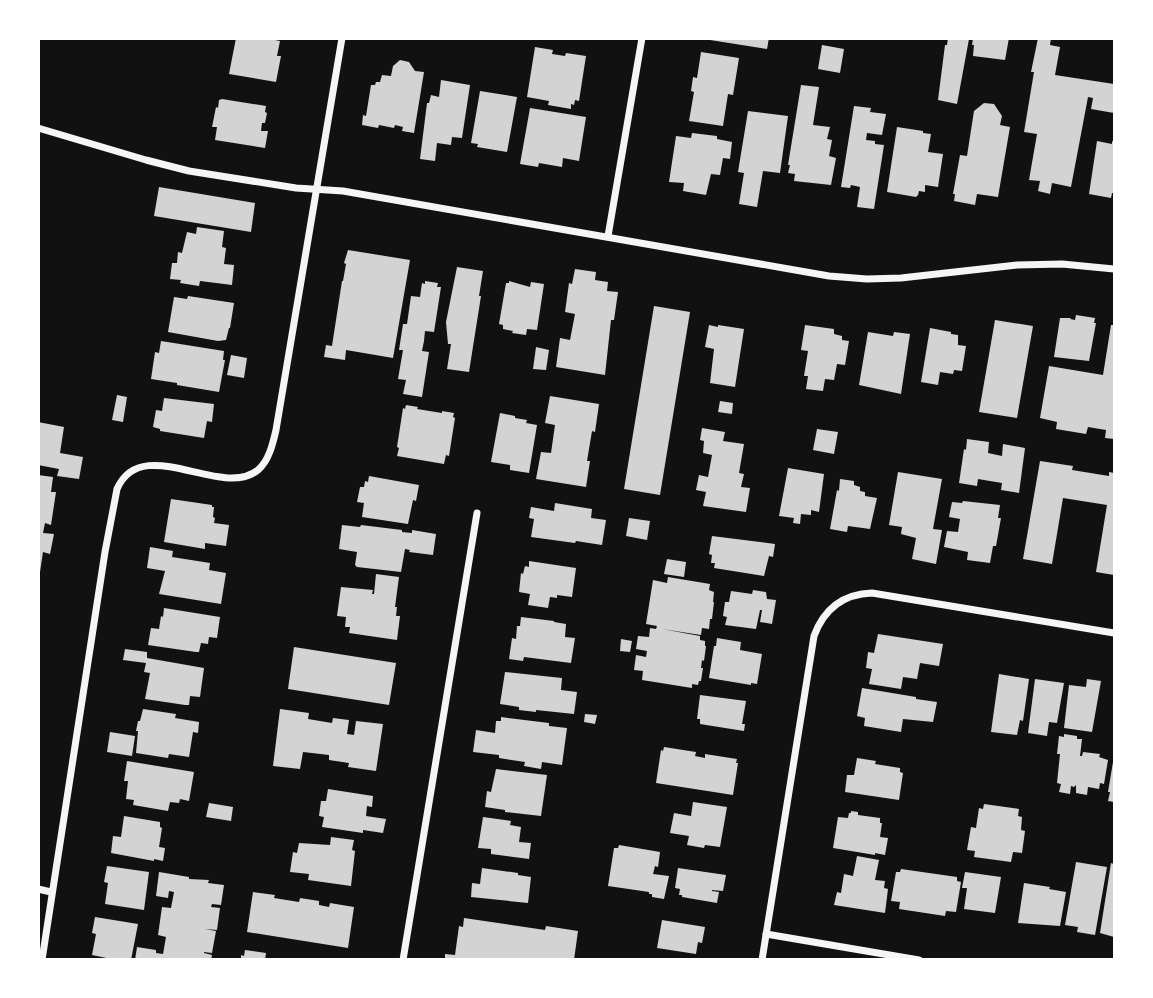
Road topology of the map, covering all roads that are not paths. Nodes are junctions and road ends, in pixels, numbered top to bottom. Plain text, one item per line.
1 (342, 38) edge
2 (642, 38) edge
3 (38, 128) edge
4 (316, 189) junction
5 (608, 236) junction
6 (1115, 270) edge
7 (477, 513) dead end
8 (1115, 633) edge
9 (38, 889) edge
10 (51, 891) junction
11 (766, 934) junction
12 (42, 960) edge
13 (403, 960) edge
14 (762, 960) edge
15 (919, 960) edge

1 - 4 street
2 - 5 street
3 - 4 street
4 - 5 street
4 - 10 street
5 - 6 street
7 - 13 street
8 - 11 street
9 - 10 street
10 - 12 street
11 - 14 street
11 - 15 street

